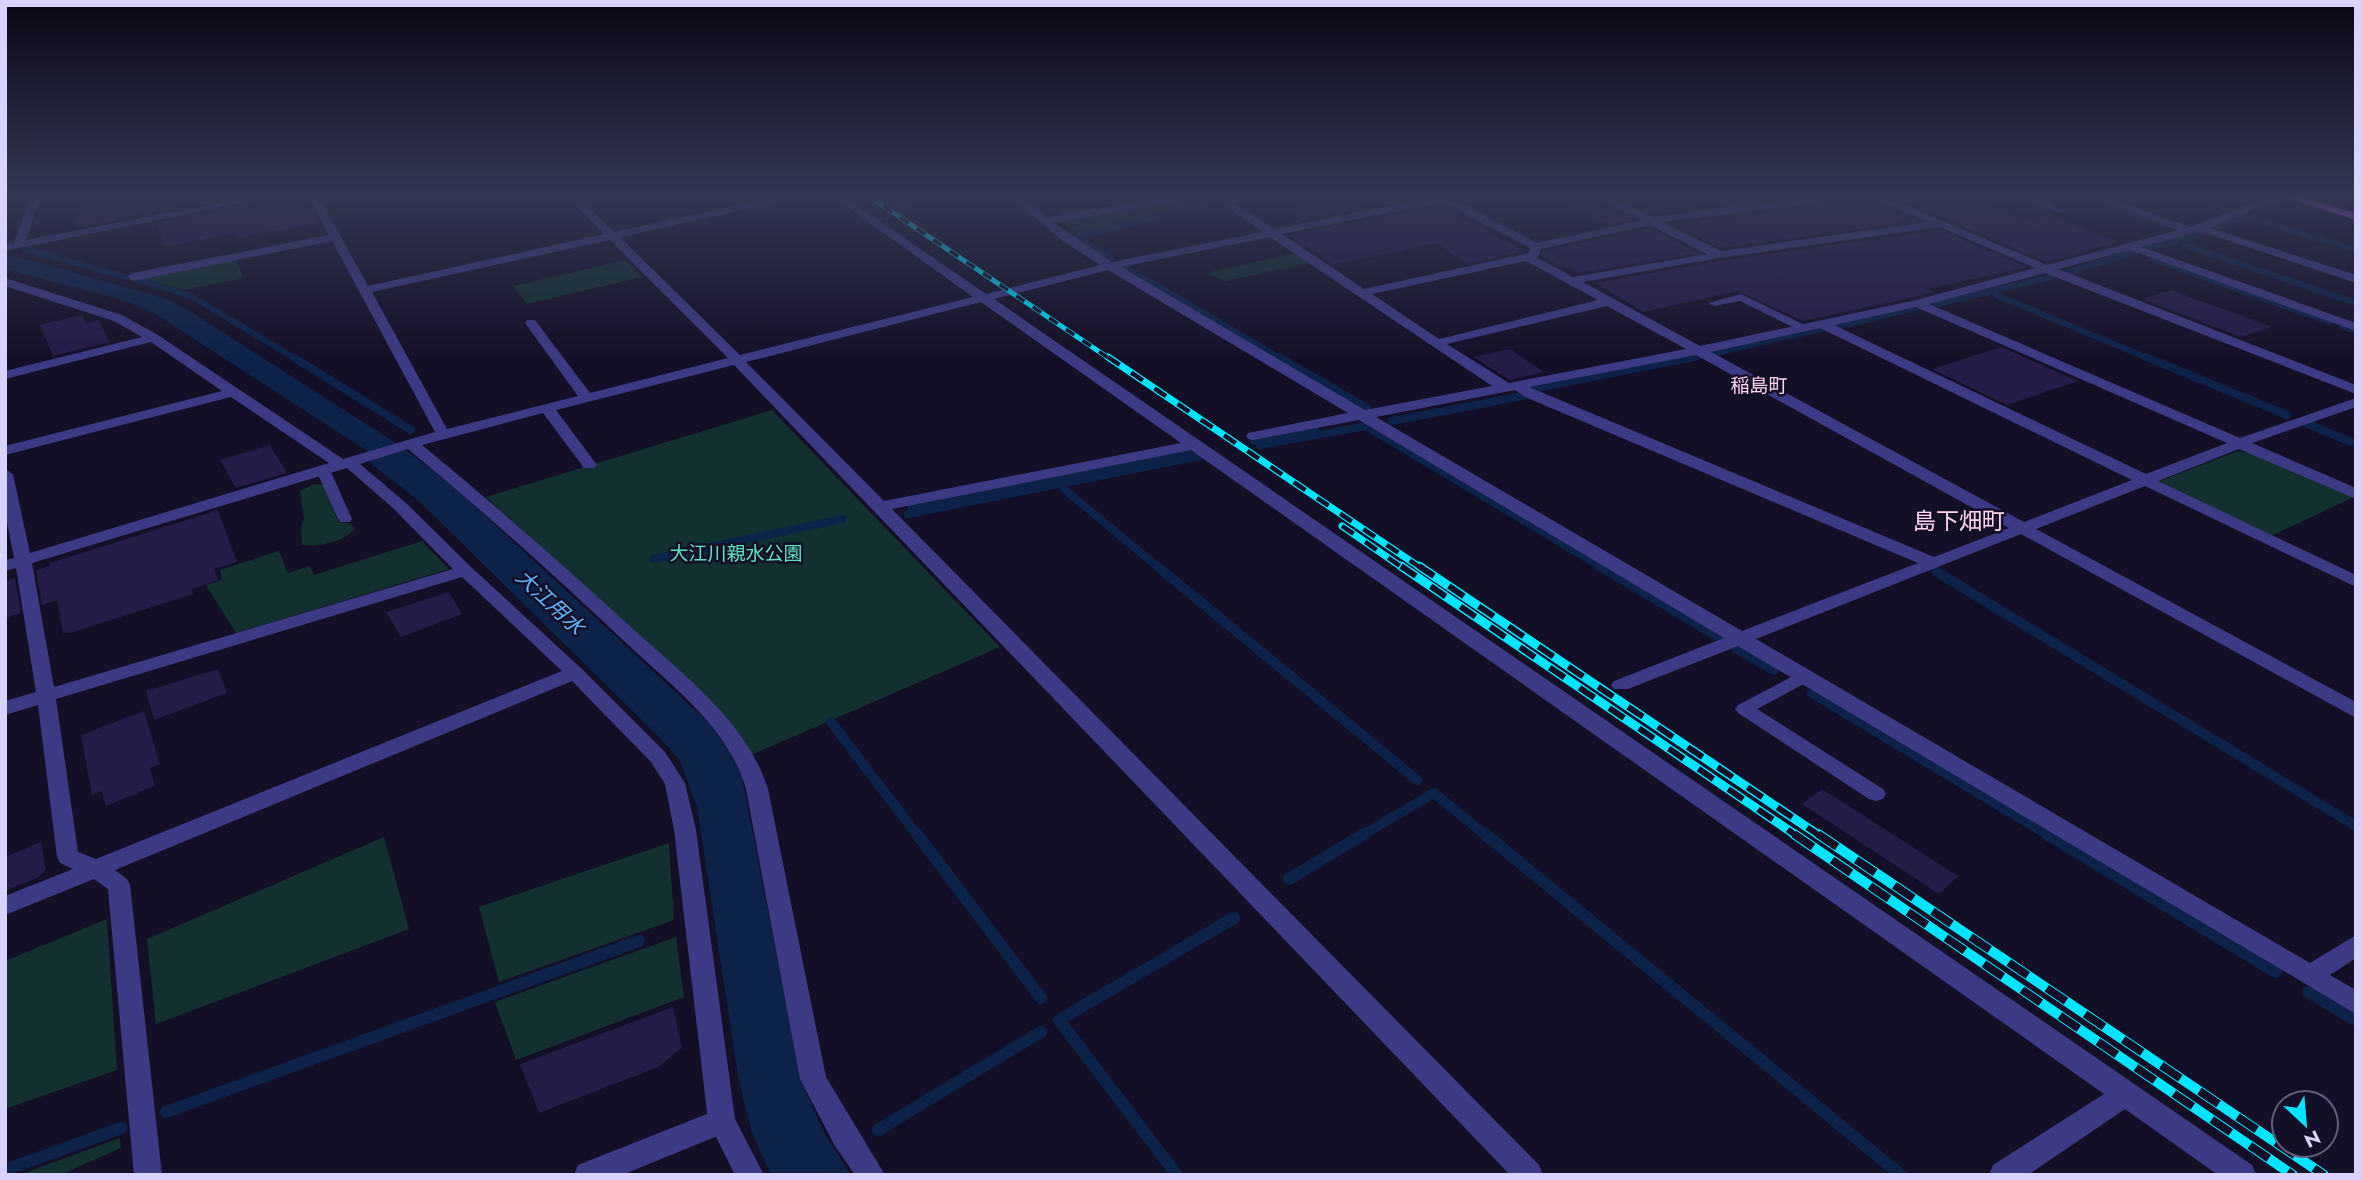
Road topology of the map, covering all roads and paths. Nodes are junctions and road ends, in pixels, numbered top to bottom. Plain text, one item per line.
1 (270, 250) edge
2 (343, 250) edge
3 (548, 250) edge
4 (626, 250) edge
5 (915, 250) edge
6 (1087, 250) edge
7 (1188, 250) edge
8 (1297, 250) edge
9 (1535, 250) edge
10 (1709, 250) edge
11 (1753, 250) edge
12 (2004, 250) edge
13 (2121, 250) edge
14 (2141, 250) edge
15 (2261, 250) edge
16 (1719, 255) junction
17 (1528, 257) junction
18 (1110, 266) junction
19 (2049, 270) junction
20 (133, 277) dead end
21 (2356, 279) edge
22 (1570, 281) junction
23 (5, 282) edge
24 (365, 290) junction
25 (1361, 293) junction
26 (982, 297) junction
27 (1607, 302) junction
28 (1714, 303) dead end
29 (1917, 303) junction
30 (531, 323) dead end
31 (1822, 324) junction
32 (2356, 327) edge
33 (1803, 328) junction
34 (153, 338) junction
35 (1437, 343) junction
36 (1696, 351) junction
37 (737, 360) junction
38 (5, 374) edge
39 (1513, 387) junction
40 (2356, 390) edge
41 (234, 391) junction
42 (587, 398) junction
43 (2356, 402) edge
44 (547, 408) junction
45 (1366, 415) junction
46 (443, 434) junction
47 (1253, 436) dead end
48 (2240, 444) junction
49 (408, 445) junction
50 (1195, 446) junction
51 (5, 451) edge
52 (350, 462) junction
53 (589, 464) dead end
54 (323, 470) junction
55 (5, 474) edge
56 (2145, 481) junction
57 (2356, 494) edge
58 (879, 507) junction
59 (345, 519) dead end
60 (2021, 529) junction
61 (15, 563) edge
62 (1934, 563) junction
63 (465, 571) junction
64 (2356, 582) edge
65 (1741, 638) junction
66 (575, 673) junction
67 (1805, 676) junction
68 (1621, 685) dead end
69 (48, 693) junction
70 (5, 708) edge
71 (2356, 711) edge
72 (1876, 794) dead end
73 (96, 869) junction
74 (5, 906) edge
75 (2356, 946) edge
76 (2310, 976) junction
77 (2356, 1003) edge
78 (2126, 1094) junction
79 (722, 1121) junction
80 (148, 1175) edge
81 (588, 1175) edge
82 (750, 1175) edge
83 (871, 1175) edge
84 (1529, 1175) edge
85 (2003, 1175) edge
86 (2242, 1175) edge

1 - 20 street
2 - 24 street
3 - 24 street
4 - 37 street
5 - 26 street
6 - 18 street
7 - 18 street
8 - 25 street
9 - 17 street
10 - 16 street
11 - 16 street
12 - 19 street
13 - 19 street
14 - 32 street
15 - 21 street
16 - 22 street
17 - 22 street
17 - 25 street
18 - 26 street
18 - 45 street
19 - 29 street
19 - 40 street
22 - 27 street
23 - 34 street
24 - 46 street
25 - 35 street
26 - 37 street
26 - 50 street
27 - 35 street
27 - 36 street
28 - 33 lane
29 - 31 street
29 - 48 street
30 - 42 street
31 - 33 street
31 - 56 street
33 - 36 street
34 - 38 street
34 - 41 street
35 - 39 street
36 - 39 street
36 - 60 street
37 - 42 street
37 - 58 street
39 - 45 street
39 - 62 street
41 - 51 street
41 - 52 street
42 - 44 street
43 - 48 street
44 - 46 street
44 - 53 street
45 - 47 street
45 - 65 street
46 - 49 street
48 - 56 street
48 - 57 street
49 - 52 street
49 - 83 street
50 - 58 street
50 - 78 street
52 - 54 street
52 - 63 street
54 - 59 lane
54 - 61 street
55 - 61 street
56 - 60 street
56 - 64 street
58 - 84 street
60 - 62 street
60 - 71 street
61 - 69 street
62 - 65 street
63 - 66 street
63 - 69 street
65 - 67 street
65 - 68 street
66 - 73 street
66 - 79 street
67 - 72 lane
67 - 76 street
69 - 70 street
69 - 73 street
73 - 74 street
73 - 80 street
75 - 76 street
76 - 77 street
78 - 85 street
78 - 86 street
79 - 81 street
79 - 82 street

